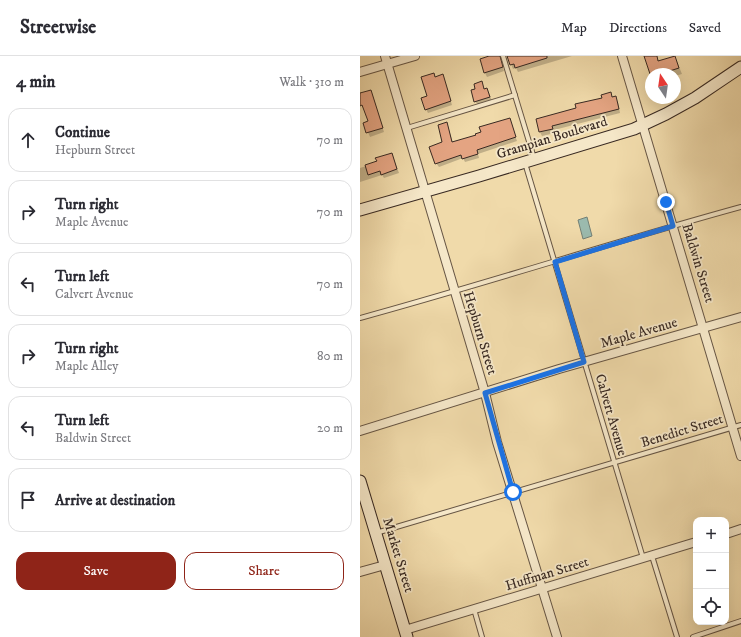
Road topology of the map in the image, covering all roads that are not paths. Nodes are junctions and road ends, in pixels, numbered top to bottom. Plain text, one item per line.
1 (415, 56) edge
2 (503, 56) edge
3 (622, 56) edge
4 (386, 60) edge
5 (741, 67) edge
6 (360, 72) edge
7 (515, 95) junction
8 (642, 125) junction
9 (406, 128) junction
10 (529, 160) junction
11 (425, 191) junction
12 (741, 207) edge
13 (360, 210) edge
14 (673, 226) junction
15 (555, 262) junction
16 (454, 292) junction
17 (741, 317) edge
18 (360, 318) edge
19 (704, 328) junction
20 (584, 362) junction
21 (485, 393) junction
22 (741, 425) edge
23 (733, 427) junction
24 (360, 431) edge
25 (741, 456) edge
26 (614, 463) junction
27 (360, 481) edge
28 (513, 492) junction
29 (741, 529) edge
30 (376, 533) junction
31 (729, 533) edge
32 (693, 543) edge
33 (652, 556) junction
34 (644, 559) junction
35 (385, 565) junction
36 (360, 572) edge
37 (542, 589) junction
38 (474, 609) junction
39 (741, 621) edge
40 (406, 634) edge
41 (482, 637) edge
42 (557, 637) edge
43 (677, 637) edge
44 (693, 637) edge

1 - 4 street
2 - 7 lane, Calvert Avenue
3 - 8 street, Baldwin Street
4 - 6 street
4 - 9 street, Hepburn Street
5 - 8 street, Grampian Boulevard
7 - 9 lane
7 - 10 lane, Calvert Avenue
8 - 10 street, Grampian Boulevard
8 - 14 street, Baldwin Street
9 - 11 street, Hepburn Street
10 - 11 street, Grampian Boulevard
10 - 15 lane, Calvert Avenue
11 - 13 street, Grampian Boulevard
11 - 16 street, Hepburn Street
12 - 14 lane
14 - 15 lane
14 - 19 street, Baldwin Street
15 - 16 lane
15 - 20 lane, Calvert Avenue
16 - 18 lane
16 - 21 street, Hepburn Street
17 - 19 street, Maple Avenue
19 - 20 street, Maple Avenue
19 - 23 street, Baldwin Street
20 - 21 street, Maple Avenue
20 - 26 lane, Calvert Avenue
21 - 24 street, Maple Avenue
21 - 28 street, Hepburn Street
22 - 23 lane, Benedict Street
23 - 25 street, Baldwin Street
23 - 26 lane, Benedict Street
26 - 28 lane, Benedict Street
26 - 34 lane, Calvert Avenue
27 - 30 street, Market Street
28 - 30 lane, Benedict Street
28 - 37 street, Hepburn Street
29 - 31 street
30 - 35 street, Market Street
32 - 33 street, Huffman Street
33 - 34 street, Huffman Street
33 - 43 lane
34 - 37 street, Huffman Street
35 - 36 street
35 - 40 street, Market Street
37 - 38 street, Huffman Street
37 - 42 street, Hepburn Street
38 - 40 street, Huffman Street
38 - 41 lane
39 - 44 lane

